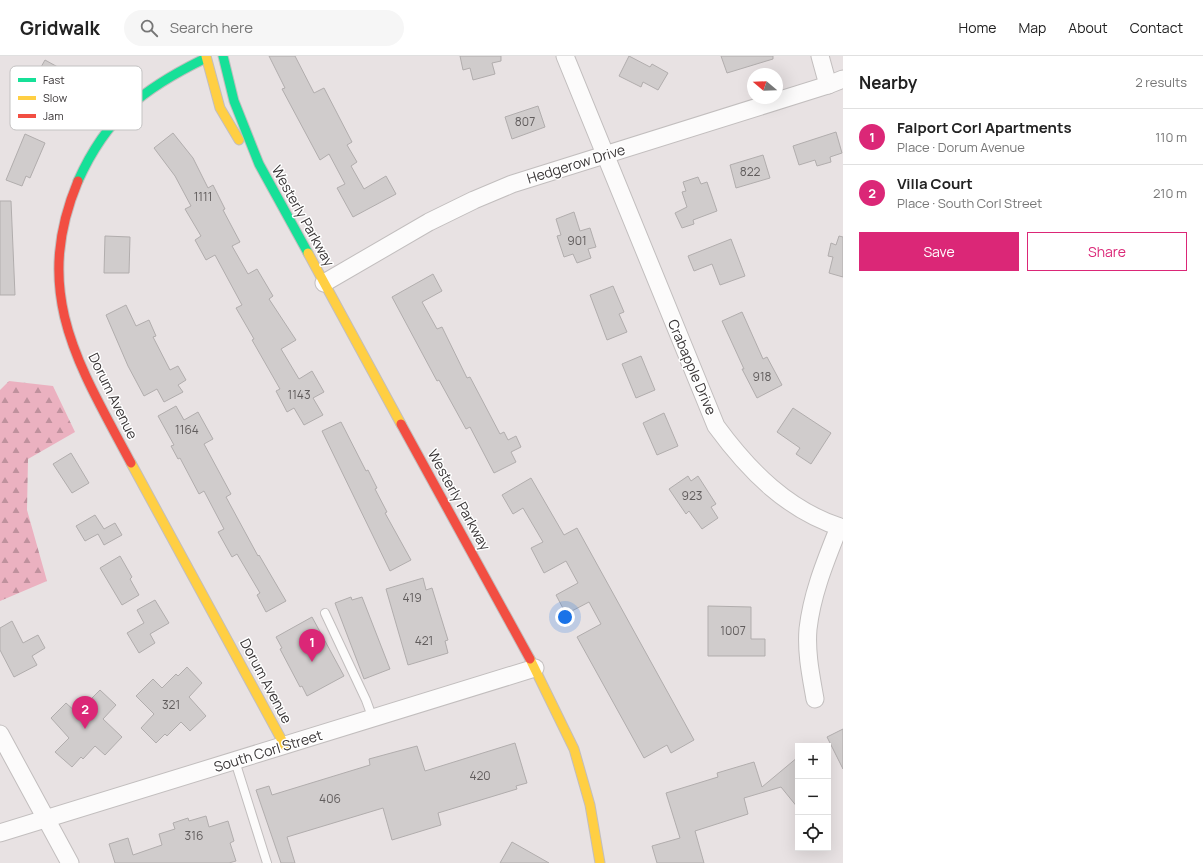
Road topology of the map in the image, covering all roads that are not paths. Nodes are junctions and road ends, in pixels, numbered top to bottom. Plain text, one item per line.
1 (223, 56) edge
2 (565, 56) edge
3 (820, 56) edge
4 (206, 57) edge
5 (836, 82) edge
6 (142, 95) edge
7 (107, 130) edge
8 (604, 155) junction
9 (259, 164) junction
10 (324, 283) junction
11 (841, 528) edge
12 (325, 613) dead end
13 (535, 668) junction
14 (815, 699) dead end
15 (373, 719) junction
16 (0, 734) edge
17 (284, 746) junction
18 (235, 761) junction
19 (47, 819) junction
20 (0, 833) edge
21 (70, 863) edge
22 (267, 863) edge
23 (600, 863) edge

1 - 9 main road, Westerly Parkway
2 - 8 street, Crabapple Drive
3 - 5 street
4 - 6 main road, Dorum Avenue
4 - 9 main road, Westerly Parkway
5 - 8 street, Hedgerow Drive
7 - 17 main road, Dorum Avenue
8 - 10 street, Hedgerow Drive
8 - 11 street, Crabapple Drive
9 - 10 main road, Westerly Parkway
10 - 13 main road, Westerly Parkway
11 - 14 street
12 - 15 lane
13 - 15 street, South Corl Street
13 - 23 main road, Westerly Parkway
15 - 17 street, South Corl Street
16 - 19 street
17 - 18 street, South Corl Street
18 - 19 street, South Corl Street
18 - 22 lane
19 - 20 street, South Corl Street
19 - 21 street

